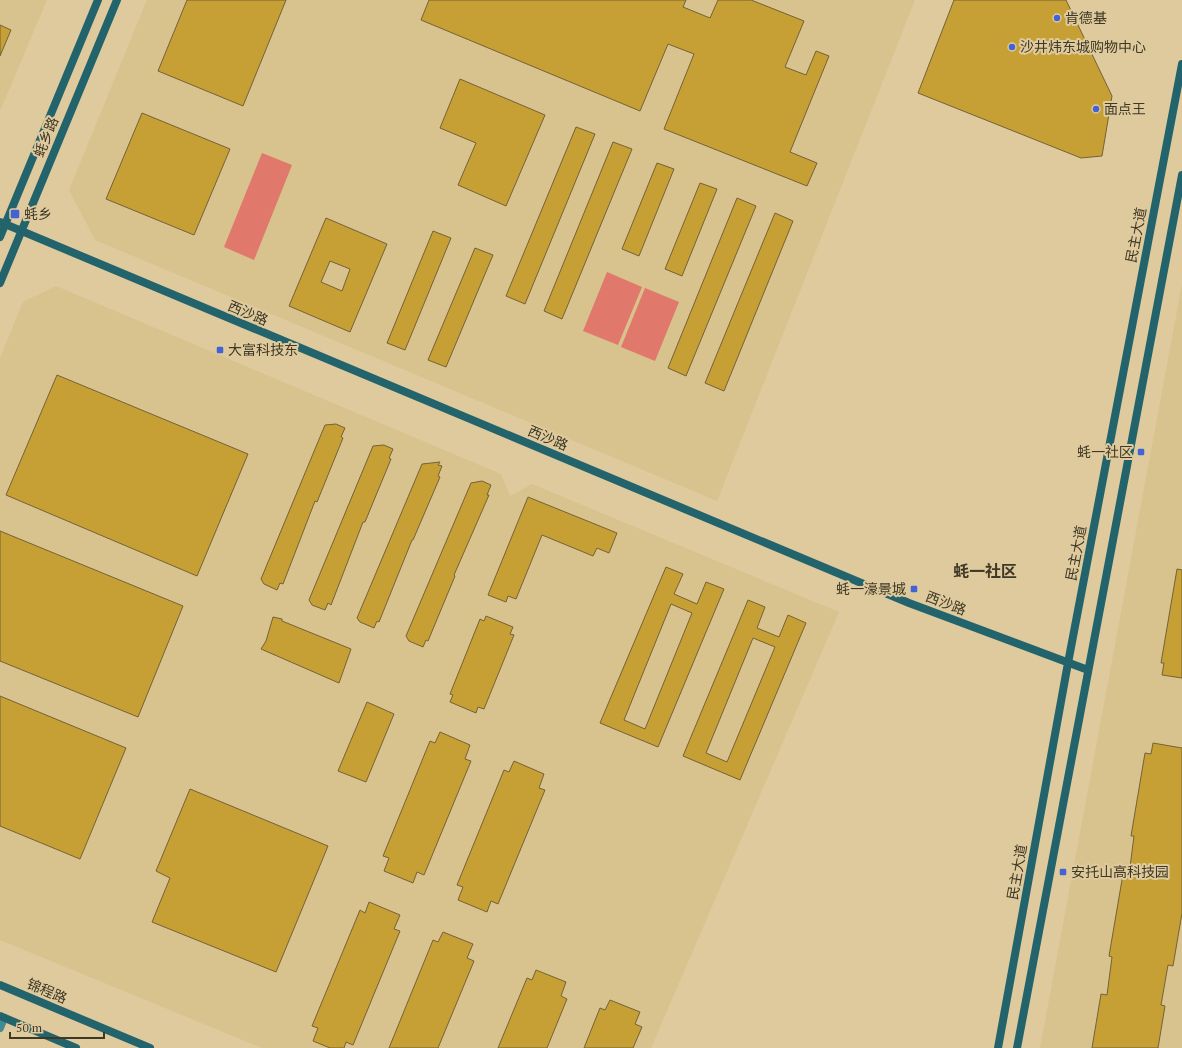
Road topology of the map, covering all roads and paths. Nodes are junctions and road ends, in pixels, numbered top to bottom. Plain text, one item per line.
1 (98, 0) edge
2 (116, 0) edge
3 (1182, 64) edge
4 (1182, 175) edge
5 (3, 223) edge
6 (21, 232) junction
7 (0, 236) edge
8 (0, 283) edge
9 (1068, 663) junction
10 (1088, 670) junction
11 (0, 985) edge
12 (2, 1017) edge
13 (0, 1028) edge
14 (76, 1048) edge
15 (150, 1048) edge
16 (998, 1048) edge
17 (1017, 1048) edge

1 - 5 main road, 蚝乡路
2 - 6 main road, 蚝乡路
3 - 9 main road, 民主大道
4 - 10 main road
5 - 6 main road, 西沙路
5 - 7 main road, 蚝乡路
6 - 8 main road, 蚝乡路
6 - 9 main road, 西沙路
9 - 10 main road, 西沙路
9 - 16 main road, 民主大道
10 - 17 main road
11 - 15 main road, 锦程路
12 - 13 street
12 - 14 main road

